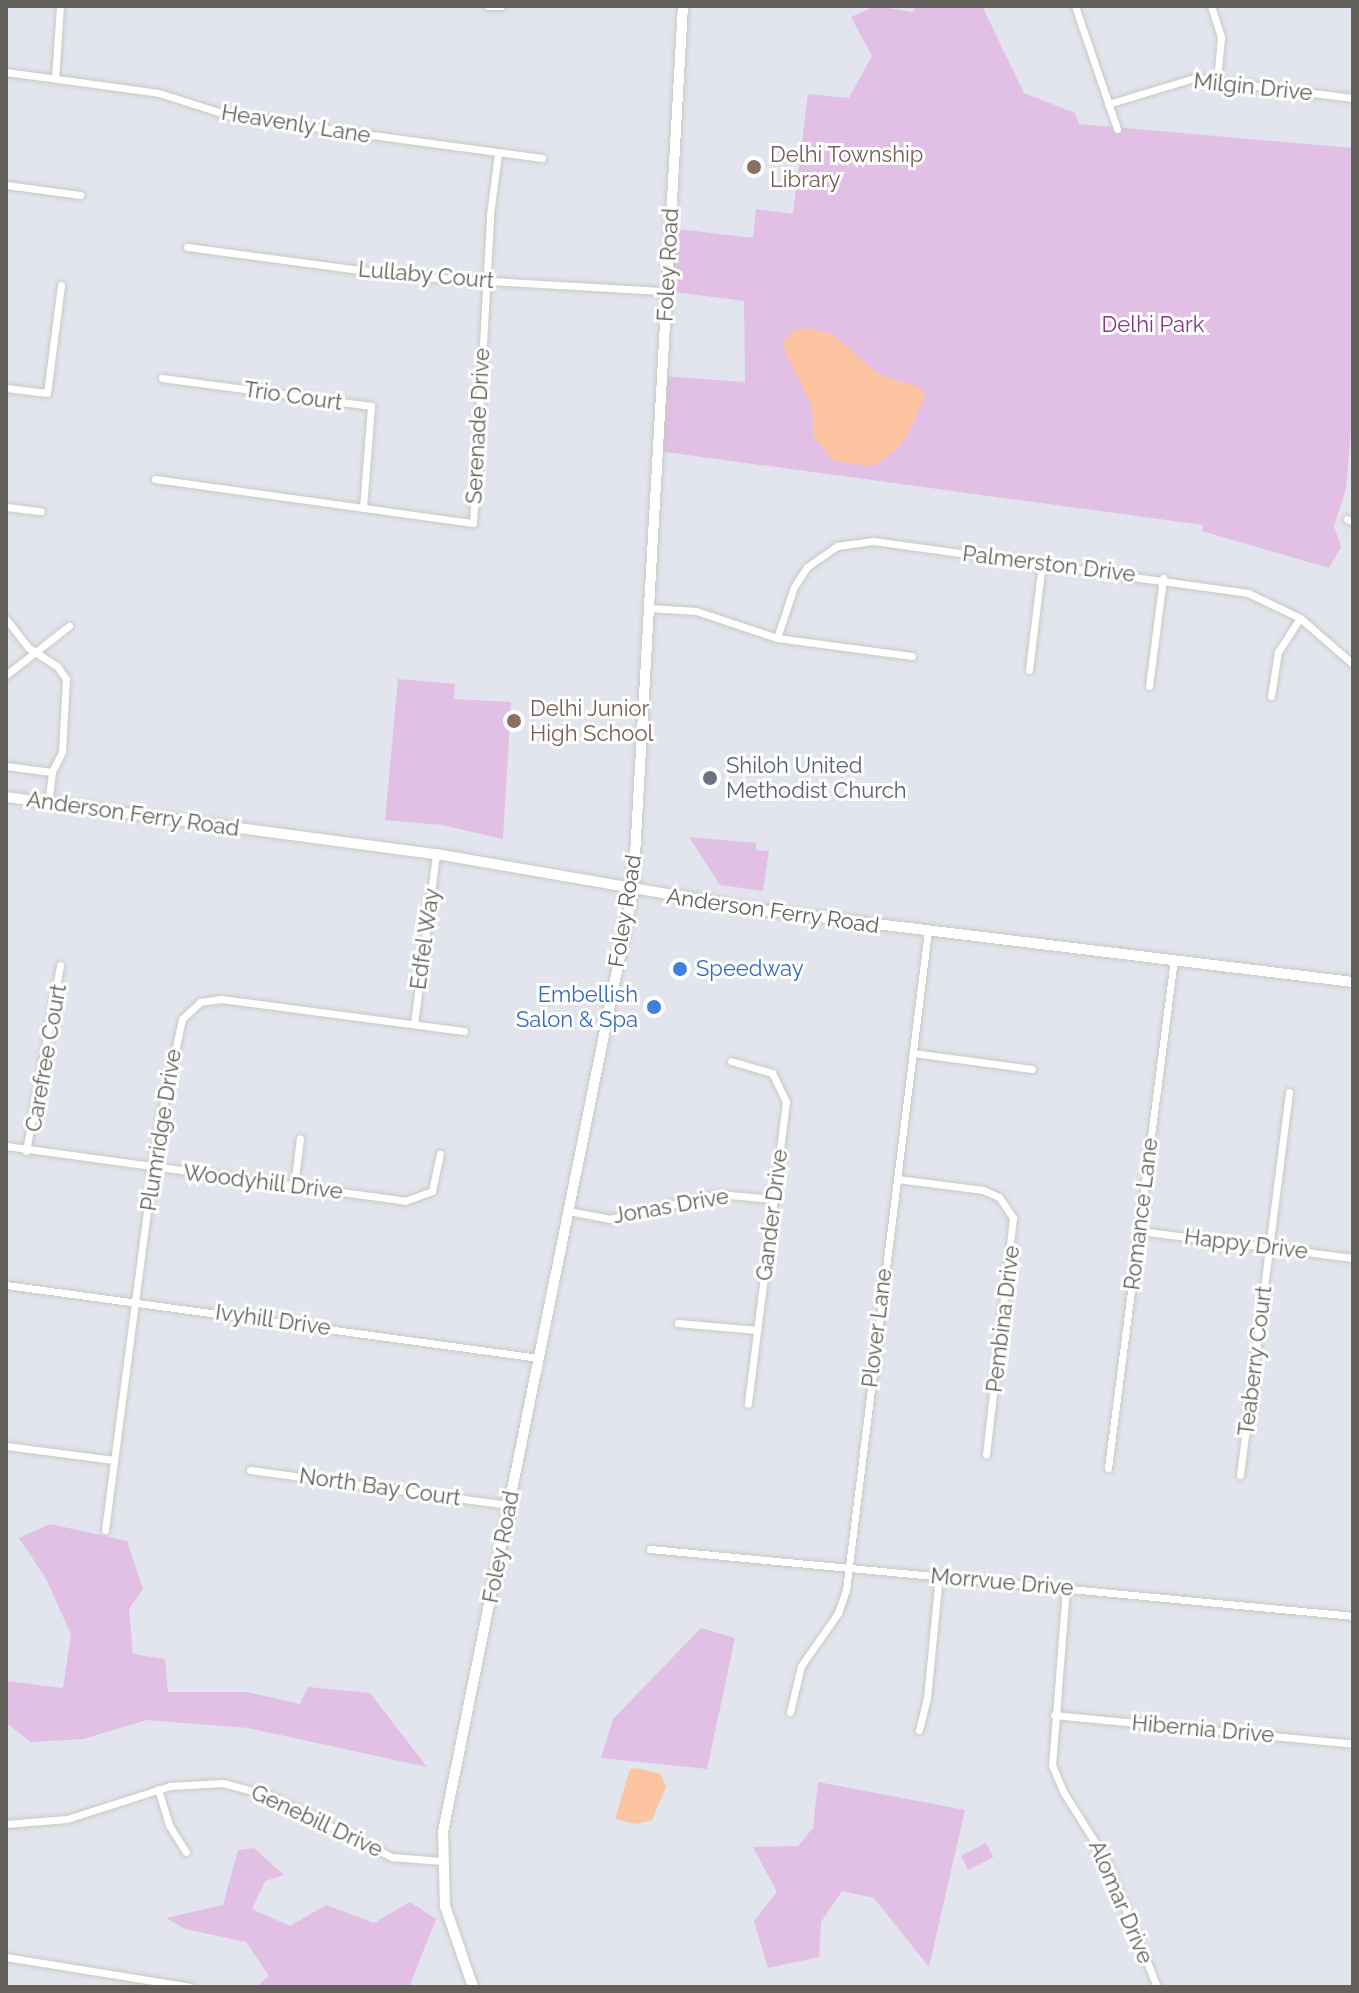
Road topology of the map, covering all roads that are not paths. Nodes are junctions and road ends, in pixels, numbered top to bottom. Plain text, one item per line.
1 (60, 6) edge
2 (488, 6) edge
3 (501, 6) edge
4 (683, 6) edge
5 (1075, 6) edge
6 (1211, 6) edge
7 (6, 72) edge
8 (55, 78) junction
9 (1217, 81) junction
10 (1353, 98) edge
11 (1108, 104) junction
12 (1117, 129) dead end
13 (498, 153) junction
14 (542, 158) dead end
15 (6, 185) edge
16 (80, 195) dead end
17 (187, 247) dead end
18 (486, 281) junction
19 (61, 285) dead end
20 (667, 291) junction
21 (162, 378) dead end
22 (6, 388) edge
23 (155, 479) dead end
24 (6, 507) edge
25 (363, 508) junction
26 (41, 511) dead end
27 (1042, 563) junction
28 (1163, 578) junction
29 (649, 608) junction
30 (1300, 618) junction
31 (6, 619) edge
32 (69, 626) dead end
33 (777, 638) junction
34 (35, 652) junction
35 (912, 656) dead end
36 (1353, 664) edge
37 (1029, 670) dead end
38 (6, 675) edge
39 (1149, 686) dead end
40 (1271, 696) dead end
41 (6, 766) edge
42 (52, 772) junction
43 (6, 797) edge
44 (48, 803) junction
45 (436, 854) junction
46 (633, 891) junction
47 (928, 931) junction
48 (1174, 959) junction
49 (60, 965) dead end
50 (1353, 982) edge
51 (414, 1024) junction
52 (464, 1031) dead end
53 (913, 1053) junction
54 (731, 1061) dead end
55 (1032, 1069) dead end
56 (1289, 1092) dead end
57 (300, 1138) dead end
58 (6, 1146) edge
59 (26, 1151) junction
60 (440, 1154) dead end
61 (153, 1167) junction
62 (897, 1179) junction
63 (294, 1186) junction
64 (774, 1199) junction
65 (568, 1211) junction
66 (1139, 1231) junction
67 (1270, 1247) junction
68 (1353, 1258) edge
69 (6, 1285) edge
70 (135, 1302) junction
71 (678, 1323) dead end
72 (757, 1330) junction
73 (539, 1358) junction
74 (748, 1404) dead end
75 (6, 1446) edge
76 (986, 1454) dead end
77 (114, 1460) junction
78 (1108, 1468) dead end
79 (250, 1470) dead end
80 (1240, 1475) dead end
81 (509, 1505) junction
82 (105, 1530) dead end
83 (650, 1549) dead end
84 (848, 1568) junction
85 (939, 1576) junction
86 (1066, 1588) junction
87 (1353, 1616) edge
88 (790, 1712) dead end
89 (1054, 1715) junction
90 (919, 1730) dead end
91 (1353, 1744) edge
92 (158, 1789) junction
93 (6, 1824) edge
94 (186, 1852) dead end
95 (441, 1861) junction
96 (6, 1957) edge
97 (191, 1985) edge
98 (473, 1987) edge
99 (1157, 1987) edge

1 - 8 street
2 - 3 street
4 - 20 street, Foley Road
5 - 11 street
6 - 9 street
7 - 8 street, Heavenly Lane
8 - 13 street, Heavenly Lane
9 - 10 street, Milgin Drive
9 - 11 street, Milgin Drive
11 - 12 street
13 - 14 street, Heavenly Lane
13 - 18 street, Serenade Drive
15 - 16 street
17 - 18 street, Lullaby Court
18 - 20 street, Lullaby Court
18 - 25 street, Serenade Drive
19 - 22 street
20 - 29 street, Foley Road
21 - 25 street, Trio Court
23 - 25 street, Serenade Drive
24 - 26 street
27 - 28 street, Palmerston Drive
27 - 33 street, Palmerston Drive
27 - 37 street
28 - 30 street, Palmerston Drive
28 - 39 street
29 - 33 street
29 - 46 street, Foley Road
30 - 36 street, Palmerston Drive
30 - 40 street
31 - 34 street
32 - 34 street
33 - 35 street
34 - 38 street
34 - 42 street
41 - 42 street
42 - 44 street
43 - 44 street, Anderson Ferry Road
44 - 45 street, Anderson Ferry Road
45 - 46 street, Anderson Ferry Road
45 - 51 street, Edfel Way
46 - 47 street, Anderson Ferry Road
46 - 65 street, Foley Road
47 - 48 street, Anderson Ferry Road
47 - 53 street, Plover Lane
48 - 50 street, Anderson Ferry Road
48 - 66 street, Romance Lane
49 - 59 street, Carefree Court
51 - 52 street, Plumridge Drive
51 - 61 street, Plumridge Drive
53 - 55 street
53 - 62 street, Plover Lane
54 - 64 street, Gander Drive
56 - 67 street, Teaberry Court
57 - 63 street
58 - 59 street, Woodyhill Drive
59 - 61 street, Woodyhill Drive
60 - 63 street, Woodyhill Drive
61 - 63 street, Woodyhill Drive
61 - 70 street, Plumridge Drive
62 - 76 street, Pembina Drive
62 - 84 street, Plover Lane
64 - 65 street, Jonas Drive
64 - 72 street, Gander Drive
65 - 73 street, Foley Road
66 - 67 street, Happy Drive
66 - 78 street, Romance Lane
67 - 68 street, Happy Drive
67 - 80 street, Teaberry Court
69 - 70 street, Ivyhill Drive
70 - 73 street, Ivyhill Drive
70 - 77 street, Plumridge Drive
71 - 72 street
72 - 74 street, Gander Drive
73 - 81 street, Foley Road
75 - 77 street
77 - 82 street, Plumridge Drive
79 - 81 street, North Bay Court
81 - 95 street, Foley Road
83 - 84 street, Morrvue Drive
84 - 85 street, Morrvue Drive
84 - 88 street, Plover Lane
85 - 86 street, Morrvue Drive
85 - 90 street
86 - 87 street, Morrvue Drive
86 - 89 street, Alomar Drive
89 - 91 street, Hibernia Drive
89 - 99 street, Alomar Drive
92 - 93 street, Genebill Drive
92 - 94 street
92 - 95 street, Genebill Drive
95 - 98 street, Foley Road
96 - 97 street

